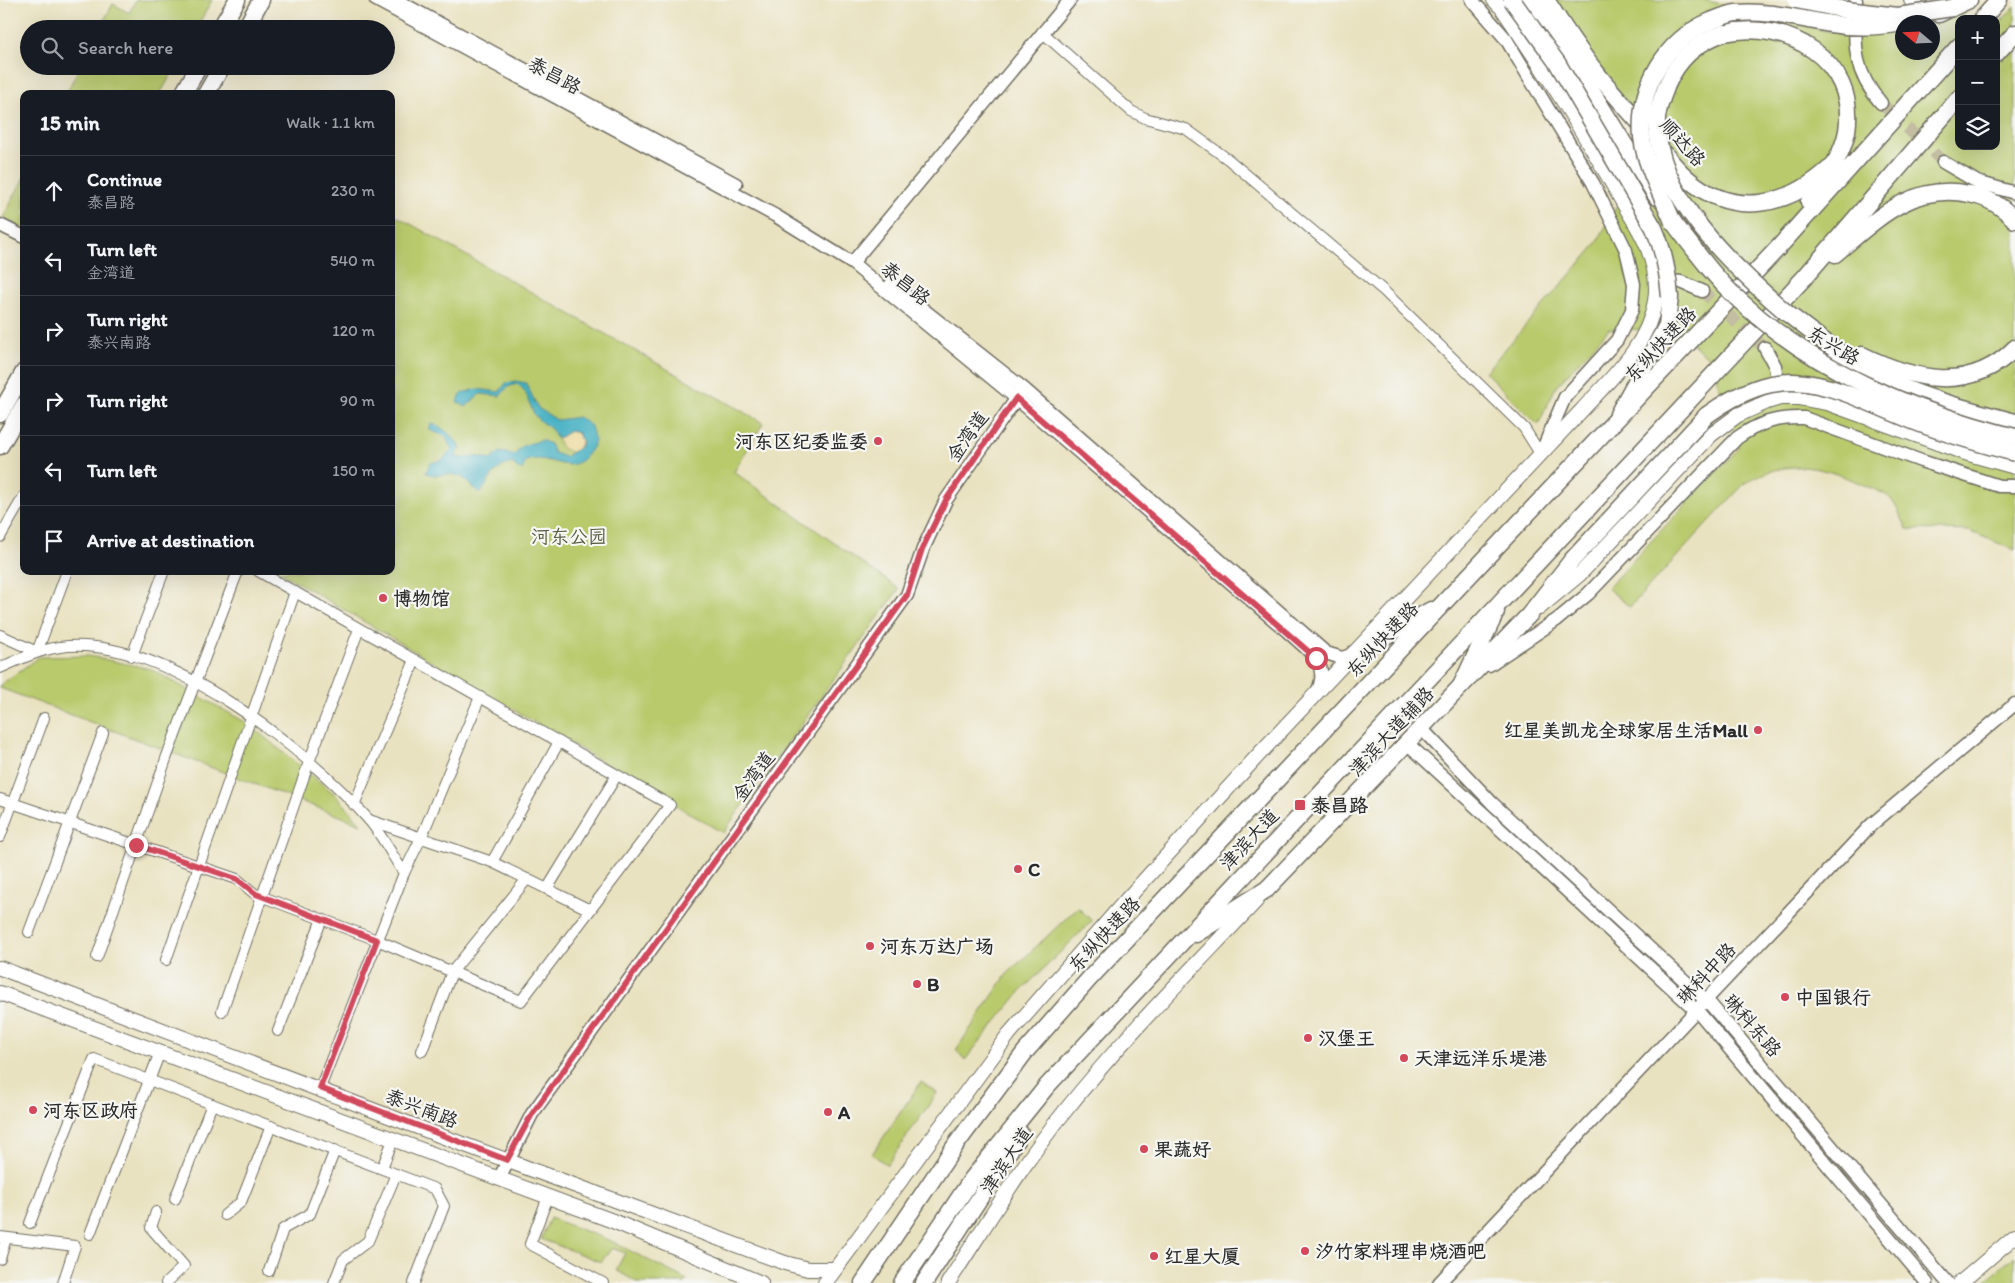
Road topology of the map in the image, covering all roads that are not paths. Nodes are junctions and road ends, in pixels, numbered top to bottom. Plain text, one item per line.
1 (237, 0) edge
2 (262, 0) edge
3 (376, 0) edge
4 (396, 0) edge
5 (1070, 0) edge
6 (1472, 0) edge
7 (1529, 0) edge
8 (1546, 0) edge
9 (1796, 0) edge
10 (1856, 0) edge
11 (1911, 0) edge
12 (1916, 0) edge
13 (1968, 0) edge
14 (1999, 0) edge
15 (1504, 2) edge
16 (1952, 8) junction
17 (1934, 15) edge
18 (1986, 15) edge
19 (225, 20) edge
20 (250, 20) edge
21 (1895, 23) edge
22 (1042, 32) junction
23 (2015, 33) edge
24 (1955, 50) edge
25 (2000, 50) edge
26 (193, 75) edge
27 (217, 75) edge
28 (185, 90) edge
29 (208, 90) edge
30 (1881, 103) tunnel mouth
31 (1955, 103) edge
32 (1836, 162) junction
33 (1943, 162) tunnel mouth
34 (2015, 192) edge
35 (2015, 220) edge
36 (1673, 222) junction
37 (0, 225) edge
38 (20, 235) edge
39 (1779, 246) junction
40 (855, 260) junction
41 (1804, 278) junction
42 (1656, 280) junction
43 (1702, 291) tunnel mouth
44 (1788, 314) junction
45 (1765, 348) tunnel mouth
46 (2015, 348) edge
47 (20, 379) edge
48 (1020, 394) junction
49 (1780, 398) junction
50 (20, 412) edge
51 (0, 414) edge
52 (1614, 422) junction
53 (2015, 422) edge
54 (2015, 437) edge
55 (0, 446) edge
56 (2015, 453) edge
57 (1541, 454) junction
58 (2015, 467) edge
59 (2015, 486) edge
60 (20, 503) edge
61 (0, 537) edge
62 (66, 575) edge
63 (162, 575) edge
64 (236, 575) edge
65 (265, 575) edge
66 (295, 592) junction
67 (1502, 598) junction
68 (1446, 602) junction
69 (1529, 616) junction
70 (359, 629) junction
71 (0, 635) edge
72 (37, 652) junction
73 (1354, 654) junction
74 (132, 656) junction
75 (415, 660) junction
76 (0, 668) edge
77 (196, 683) junction
78 (1461, 686) junction
79 (480, 697) junction
80 (1314, 698) junction
81 (2015, 704) edge
82 (2015, 712) edge
83 (252, 716) junction
84 (44, 718) dead end
85 (1421, 728) junction
86 (102, 733) dead end
87 (560, 742) junction
88 (1407, 743) junction
89 (309, 762) junction
90 (617, 775) junction
91 (0, 799) edge
92 (12, 804) junction
93 (354, 805) junction
94 (369, 820) junction
95 (69, 823) junction
96 (0, 837) edge
97 (421, 838) junction
98 (136, 845) junction
99 (492, 862) junction
100 (200, 866) junction
101 (404, 872) junction
102 (527, 879) junction
103 (547, 889) junction
104 (1267, 889) junction
105 (263, 897) junction
106 (590, 910) junction
107 (322, 919) junction
108 (28, 932) dead end
109 (377, 940) junction
110 (1175, 948) junction
111 (97, 956) dead end
112 (166, 960) dead end
113 (0, 968) edge
114 (452, 972) junction
115 (0, 993) edge
116 (1709, 1002) junction
117 (222, 1011) dead end
118 (1699, 1012) junction
119 (278, 1031) dead end
120 (422, 1051) dead end
121 (160, 1052) junction
122 (150, 1080) junction
123 (1047, 1086) junction
124 (320, 1088) junction
125 (212, 1104) junction
126 (270, 1126) junction
127 (393, 1140) junction
128 (335, 1150) junction
129 (507, 1160) junction
130 (382, 1168) junction
131 (396, 1174) junction
132 (499, 1179) junction
133 (548, 1197) junction
134 (175, 1199) dead end
135 (156, 1212) dead end
136 (225, 1215) dead end
137 (30, 1223) dead end
138 (90, 1234) dead end
139 (2015, 1236) edge
140 (3, 1237) edge
141 (0, 1259) edge
142 (834, 1269) junction
143 (269, 1271) dead end
144 (63, 1283) edge
145 (166, 1283) edge
146 (334, 1283) edge
147 (414, 1283) edge
148 (603, 1283) edge
149 (761, 1283) edge
150 (825, 1283) edge
151 (863, 1283) edge
152 (902, 1283) edge
153 (924, 1283) edge
154 (948, 1283) edge
155 (1439, 1283) edge
156 (1448, 1283) edge
157 (1927, 1283) edge
158 (1948, 1283) edge
159 (1960, 1283) edge

1 - 19 main road
2 - 20 main road
3 - 40 street, 泰昌路
4 - 40 street, 泰昌路
5 - 22 street
6 - 57 street
7 - 36 main road, bridge
8 - 32 main road, 顺达路
9 - 16 main road, bridge
10 - 30 street
11 - 12 main road
13 - 16 main road
14 - 18 main road
15 - 42 main road
15 - 52 main road, bridge
16 - 17 main road, bridge
21 - 36 main road, bridge
22 - 40 street
22 - 57 street
23 - 25 main road
24 - 39 main road, 东纵快速路
26 - 28 main road
27 - 29 main road
31 - 41 main road
32 - 39 main road
32 - 44 main road, 东兴路, bridge
33 - 34 street
35 - 41 main road
36 - 54 main road, 东兴路, bridge
37 - 38 street
39 - 52 main road, 东纵快速路
40 - 48 street, 泰昌路
41 - 67 main road
42 - 43 street
42 - 57 main road
44 - 46 main road
44 - 53 main road, 东兴路
45 - 49 street
47 - 51 main road
48 - 73 street, 泰昌路
48 - 80 street, 泰昌路
48 - 129 street, 金湾道
49 - 58 main road
49 - 69 main road
50 - 55 main road
52 - 68 main road, 东纵快速路
56 - 69 main road, 津滨大道辅路, bridge
57 - 73 main road
59 - 78 street
60 - 61 street
62 - 72 street
63 - 74 street
64 - 77 street
65 - 66 street
66 - 70 street
66 - 83 street
67 - 78 main road
67 - 110 main road, 津滨大道
68 - 73 main road
68 - 151 main road, 东纵快速路
69 - 78 main road, 津滨大道辅路
70 - 75 street
70 - 89 street
71 - 72 street
72 - 74 street
72 - 76 street
73 - 80 main road
74 - 77 street
75 - 79 street
75 - 93 street
77 - 83 street
77 - 98 street
78 - 85 main road, 津滨大道辅路
79 - 87 street
79 - 97 street
80 - 142 main road
81 - 116 street, 琳科中路
82 - 116 street, 琳科中路
83 - 89 street
83 - 100 street
84 - 92 street
85 - 88 main road, 津滨大道辅路
85 - 116 street, 琳科东路
86 - 95 street
87 - 90 street
87 - 99 street
88 - 104 main road, 津滨大道辅路
88 - 118 street, 琳科东路
89 - 93 street
89 - 105 street
90 - 103 street
90 - 106 street
91 - 92 street
92 - 95 street
92 - 96 street
93 - 94 street
94 - 97 street
94 - 101 street
95 - 98 street
95 - 108 street
97 - 99 street
97 - 101 street
98 - 100 street
98 - 111 street
99 - 102 street
100 - 105 street
100 - 112 street
101 - 109 street
102 - 103 street
102 - 114 street
103 - 106 street
104 - 110 main road, 津滨大道辅路
104 - 154 main road, 津滨大道
105 - 107 street
105 - 117 street
106 - 114 street
107 - 109 street
107 - 119 street
109 - 114 street
109 - 124 street
110 - 123 main road, 津滨大道
113 - 124 main road, 泰兴南路
114 - 120 street
115 - 121 main road
116 - 118 street, 琳科中路
116 - 158 street, 琳科东路
118 - 155 street, 琳科中路
118 - 156 street, 琳科中路
118 - 157 street, 琳科东路
121 - 122 street
121 - 127 main road
122 - 125 street
122 - 137 street
122 - 138 street
123 - 152 main road
123 - 153 main road
124 - 129 main road, 泰兴南路
125 - 126 street
125 - 134 street
126 - 128 street
126 - 136 street
127 - 130 street
127 - 132 main road
128 - 130 street
128 - 143 street
129 - 132 street, 金湾道
129 - 142 main road, 泰兴南路
130 - 131 street
131 - 146 street
131 - 147 street
132 - 133 main road
133 - 148 street
133 - 149 main road
135 - 145 street
139 - 159 main road
140 - 141 street
140 - 144 street
142 - 150 main road

